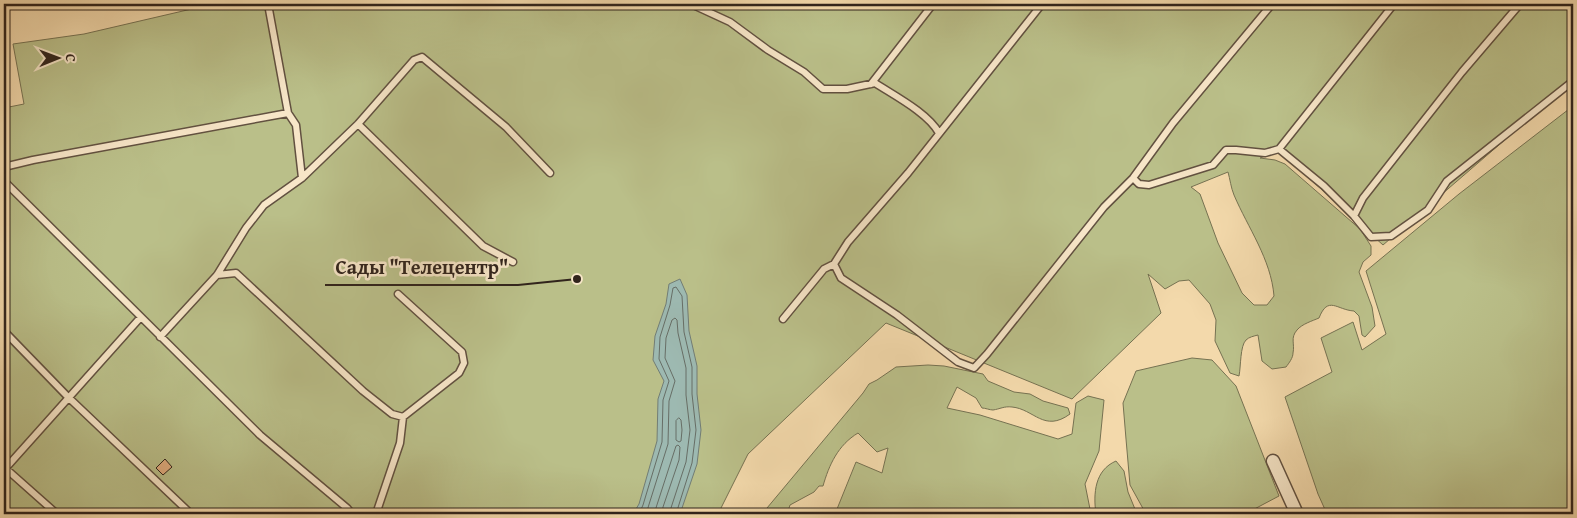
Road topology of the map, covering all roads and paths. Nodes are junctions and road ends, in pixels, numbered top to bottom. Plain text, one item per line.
1 (268, 4) edge
2 (691, 4) edge
3 (933, 4) edge
4 (1042, 4) edge
5 (1272, 4) edge
6 (1394, 4) edge
7 (1520, 4) edge
8 (1573, 82) edge
9 (870, 84) junction
10 (288, 112) junction
11 (358, 124) junction
12 (939, 133) junction
13 (1279, 149) junction
14 (4, 169) edge
15 (550, 173) dead end
16 (302, 178) junction
17 (1133, 178) junction
18 (4, 181) edge
19 (1354, 216) junction
20 (513, 262) dead end
21 (834, 264) junction
22 (217, 275) junction
23 (398, 294) dead end
24 (140, 318) junction
25 (783, 319) dead end
26 (4, 331) edge
27 (160, 337) junction
28 (68, 397) junction
29 (402, 417) junction
30 (1273, 461) dead end
31 (4, 468) edge
32 (57, 514) edge
33 (191, 514) edge
34 (352, 514) edge
35 (376, 514) edge
36 (1297, 514) edge

1 - 10 lane
2 - 9 lane
3 - 9 lane
4 - 12 lane
5 - 17 lane
6 - 13 lane
7 - 19 lane
8 - 19 lane
9 - 12 lane
10 - 14 lane
10 - 16 lane
11 - 15 lane
11 - 16 lane
11 - 20 lane
12 - 21 lane
13 - 17 lane
13 - 19 lane
16 - 22 lane
17 - 21 lane
18 - 24 lane
21 - 25 lane
22 - 27 lane
22 - 29 lane
23 - 29 lane
24 - 27 lane
24 - 28 lane
26 - 28 lane
27 - 34 lane
28 - 31 lane
28 - 33 lane
29 - 35 lane
30 - 36 street
31 - 32 lane

